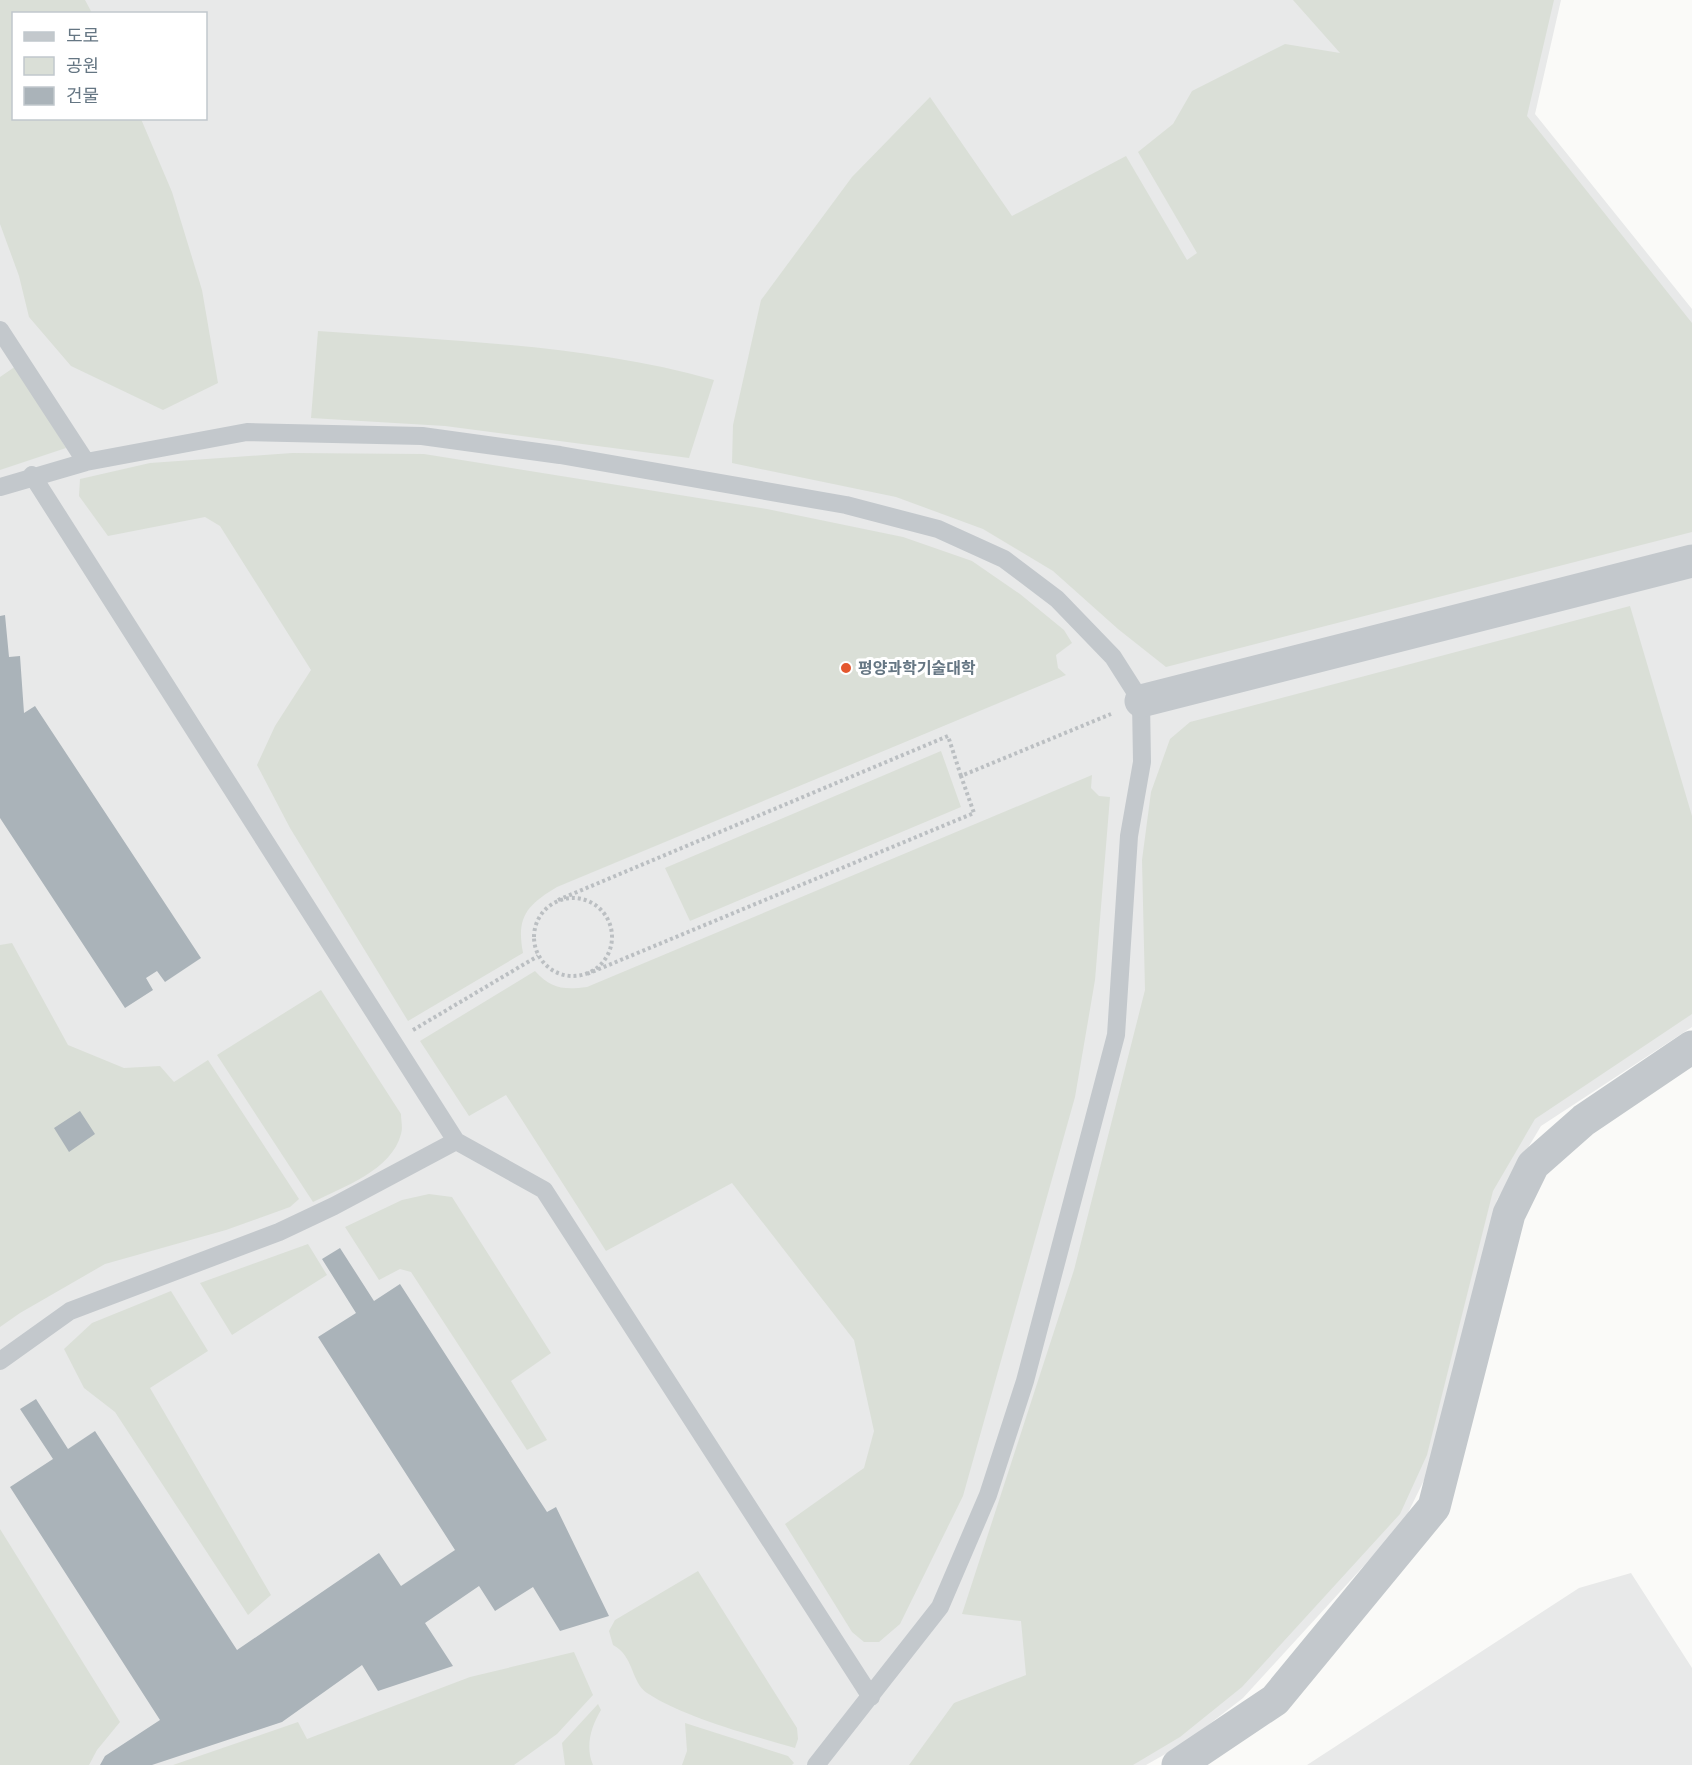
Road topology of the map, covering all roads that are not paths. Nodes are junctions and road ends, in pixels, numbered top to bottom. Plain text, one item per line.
1 (0, 330) edge
2 (86, 462) junction
3 (32, 475) junction
4 (0, 487) edge
5 (1692, 561) edge
6 (1141, 701) junction
7 (1692, 1047) edge
8 (456, 1141) junction
9 (0, 1360) edge
10 (871, 1697) junction
11 (816, 1765) edge
12 (1178, 1765) edge

1 - 2 lane
2 - 3 lane
2 - 6 lane
3 - 4 lane
3 - 8 lane
5 - 6 street
6 - 10 lane
7 - 12 street
8 - 9 lane
8 - 10 lane
10 - 11 lane

